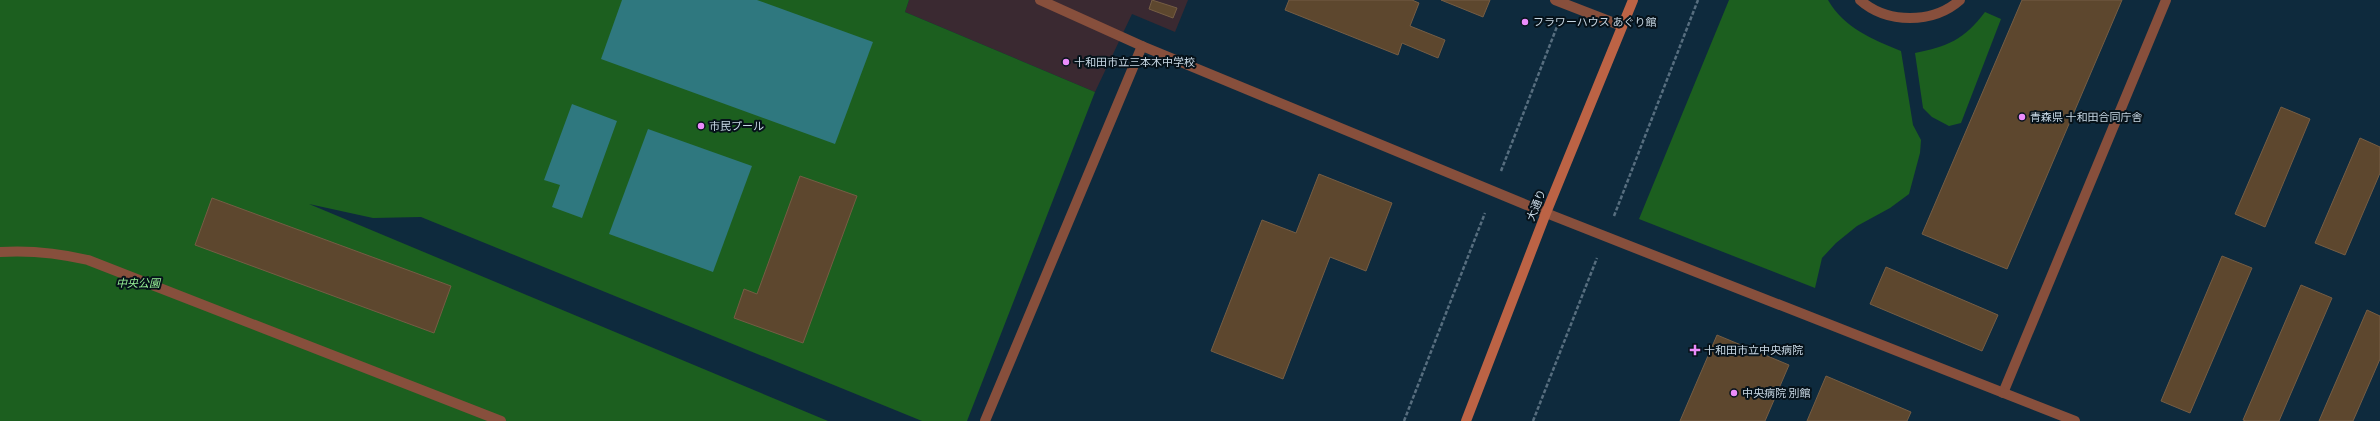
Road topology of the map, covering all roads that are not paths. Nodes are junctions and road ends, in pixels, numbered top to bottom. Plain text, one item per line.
1 (1040, 0) edge
2 (1555, 0) edge
3 (1633, 0) edge
4 (1860, 0) edge
5 (1960, 0) edge
6 (2166, 0) edge
7 (1622, 26) junction
8 (1142, 46) junction
9 (1546, 213) junction
10 (0, 252) edge
11 (2003, 393) junction
12 (501, 421) edge
13 (985, 421) edge
14 (1466, 421) edge
15 (2075, 421) edge

1 - 8 street
2 - 7 street
3 - 7 street, 大通り
4 - 5 street
6 - 11 street
7 - 9 street, 大通り
8 - 9 street
8 - 13 street
9 - 11 street
9 - 14 street, 大通り
10 - 12 street
11 - 15 street

